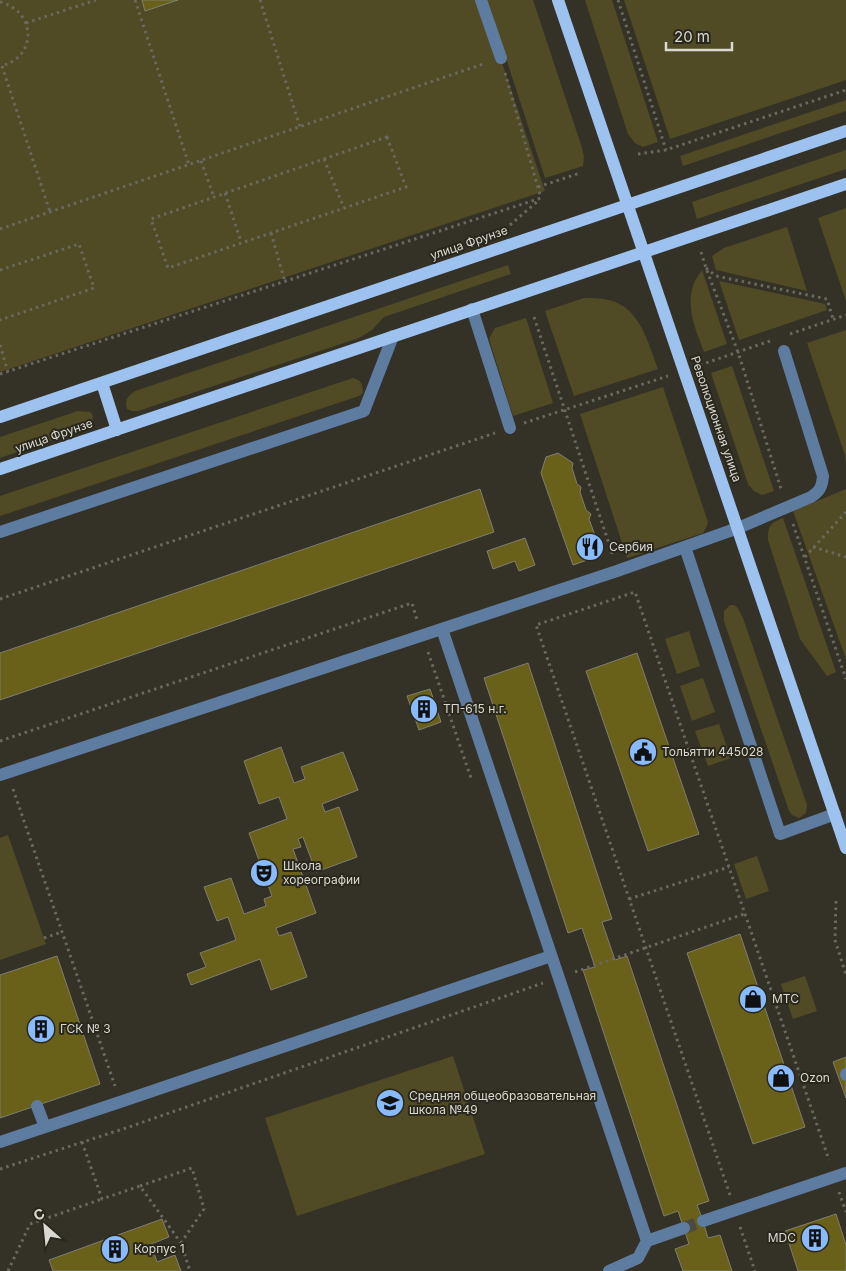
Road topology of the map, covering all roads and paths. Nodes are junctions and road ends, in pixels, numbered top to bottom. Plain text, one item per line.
1 (96, 0) edge
2 (135, 0) edge
3 (260, 0) edge
4 (481, 0) edge
5 (558, 0) edge
6 (618, 0) edge
7 (0, 2) edge
8 (26, 23) junction
9 (501, 58) junction
10 (1, 66) edge
11 (846, 90) edge
12 (300, 127) junction
13 (846, 130) edge
14 (666, 150) junction
15 (638, 154) dead end
16 (324, 159) junction
17 (201, 161) junction
18 (189, 165) junction
19 (580, 173) dead end
20 (846, 184) edge
21 (538, 187) junction
22 (225, 193) junction
23 (214, 197) junction
24 (541, 198) junction
25 (628, 204) junction
26 (344, 208) junction
27 (50, 212) junction
28 (0, 229) edge
29 (505, 230) dead end
30 (271, 233) junction
31 (696, 235) junction
32 (241, 243) junction
33 (644, 252) junction
34 (706, 268) junction
35 (0, 270) edge
36 (286, 282) junction
37 (472, 309) junction
38 (846, 315) edge
39 (534, 317) dead end
40 (832, 319) junction
41 (0, 320) edge
42 (790, 334) dead end
43 (392, 336) junction
44 (772, 340) dead end
45 (0, 345) edge
46 (784, 351) dead end
47 (738, 352) junction
48 (685, 370) junction
49 (8, 372) junction
50 (0, 374) edge
51 (102, 382) junction
52 (565, 410) junction
53 (0, 417) edge
54 (510, 428) dead end
55 (117, 430) junction
56 (492, 434) dead end
57 (0, 469) edge
58 (846, 512) edge
59 (738, 528) junction
60 (0, 532) edge
61 (685, 547) junction
62 (813, 547) junction
63 (804, 557) dead end
64 (846, 557) edge
65 (617, 571) junction
66 (0, 599) edge
67 (412, 603) dead end
68 (442, 629) junction
69 (0, 741) edge
70 (4, 774) edge
71 (835, 814) junction
72 (846, 848) edge
73 (729, 867) junction
74 (629, 899) junction
75 (836, 901) dead end
76 (744, 914) junction
77 (62, 932) junction
78 (44, 938) dead end
79 (646, 948) junction
80 (551, 956) junction
81 (846, 975) edge
82 (558, 978) junction
83 (120, 1102) junction
84 (37, 1106) dead end
85 (45, 1127) junction
86 (0, 1142) edge
87 (82, 1142) junction
88 (0, 1170) edge
89 (840, 1175) edge
90 (140, 1186) junction
91 (102, 1199) junction
92 (735, 1211) junction
93 (846, 1212) edge
94 (703, 1222) tunnel mouth
95 (684, 1228) tunnel mouth
96 (647, 1241) junction
97 (181, 1243) junction
98 (616, 1270) edge
99 (8, 1271) edge
100 (190, 1271) edge
101 (756, 1271) edge

1 - 8 path
2 - 18 path
3 - 12 path
4 - 9 street
5 - 25 main road, Революционная улица
6 - 14 path
7 - 8 path
8 - 10 path
9 - 12 path
9 - 21 path
10 - 27 path
11 - 14 path
12 - 17 path
13 - 25 main road, улица Фрунзе
14 - 15 path
16 - 22 path
16 - 26 path
16 - 26 path
17 - 18 path
17 - 23 path
18 - 27 path
19 - 21 path
20 - 31 main road, улица Фрунзе
21 - 24 path
22 - 23 path
22 - 32 path
23 - 32 path
24 - 29 path
24 - 36 path
25 - 33 main road, Революционная улица
25 - 51 main road, улица Фрунзе
26 - 30 path
27 - 28 path
30 - 32 path
30 - 36 path
31 - 33 main road, улица Фрунзе
31 - 34 path
33 - 37 main road, улица Фрунзе
33 - 48 main road, Революционная улица
34 - 40 path
34 - 47 path
35 - 41 path
36 - 49 path
37 - 43 main road, улица Фрунзе
37 - 54 street
38 - 40 path
39 - 52 path
40 - 42 path
43 - 55 main road, улица Фрунзе
43 - 60 street
44 - 47 path
45 - 49 path
46 - 59 street
47 - 48 path
48 - 52 path
48 - 59 main road, Революционная улица
49 - 50 path
51 - 53 main road, улица Фрунзе
51 - 55 main road
52 - 65 path
55 - 57 main road, улица Фрунзе
56 - 66 path
58 - 62 path
59 - 61 street
59 - 71 main road, Революционная улица
61 - 65 street
61 - 71 street
62 - 63 path
62 - 64 path
65 - 68 street
67 - 69 path
68 - 70 street
68 - 80 street
70 - 77 path
71 - 72 main road, Революционная улица
73 - 74 path
73 - 74 path
73 - 76 path
74 - 79 path
75 - 81 path
76 - 79 path
76 - 89 path
77 - 78 path
77 - 83 path
79 - 82 path
79 - 92 path
80 - 82 street
80 - 83 street
82 - 87 path
82 - 96 street
83 - 85 street
84 - 85 street
85 - 86 street
87 - 88 path
87 - 91 path
89 - 92 street
89 - 93 path
90 - 91 path
90 - 97 path
90 - 97 path
91 - 99 path
92 - 94 street
92 - 101 path
95 - 96 street
96 - 98 street
97 - 100 path

